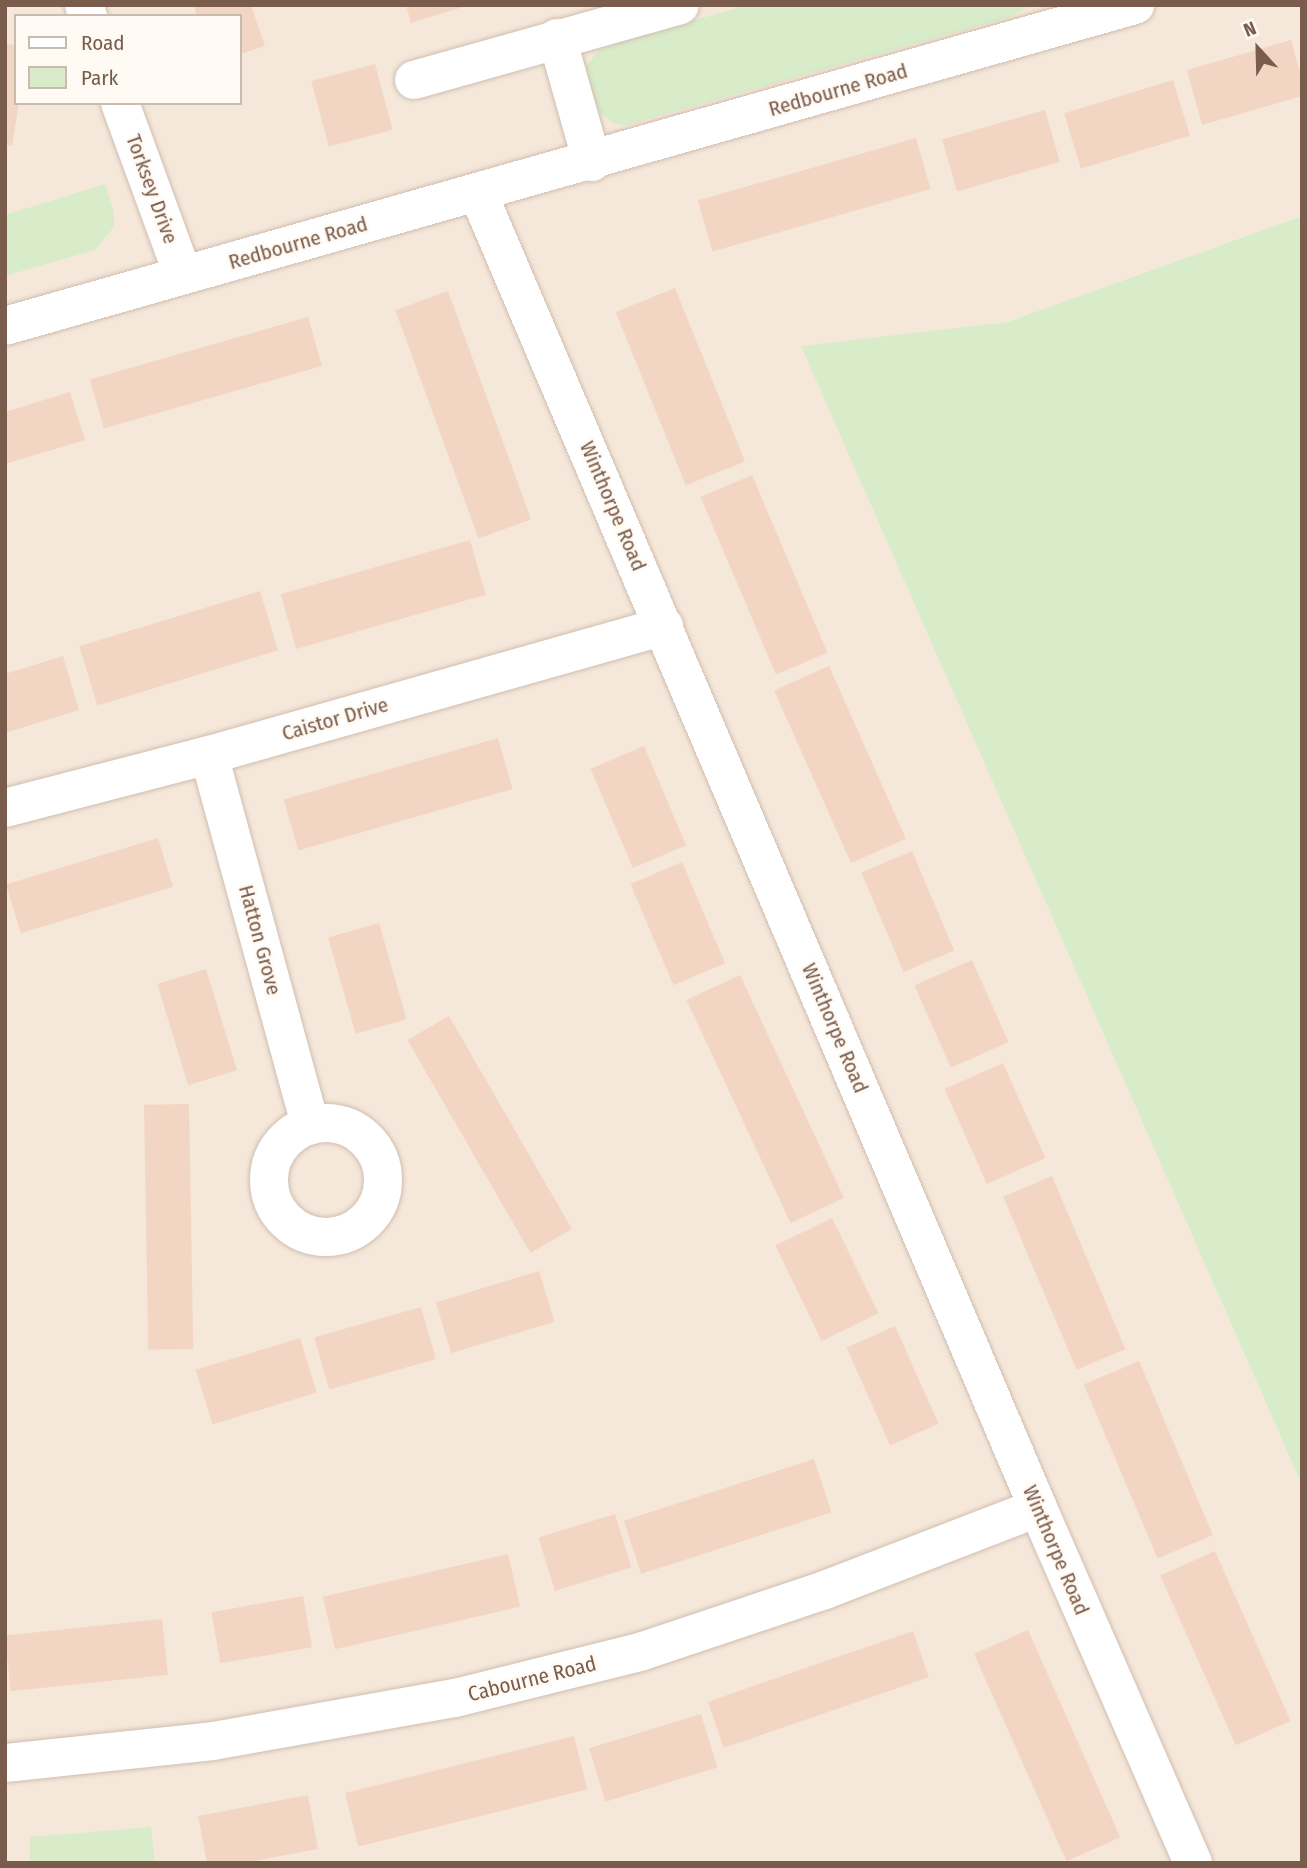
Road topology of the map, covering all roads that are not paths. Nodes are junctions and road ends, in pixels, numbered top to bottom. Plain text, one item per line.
1 (680, 5) edge
2 (1135, 5) edge
3 (1082, 12) edge
4 (557, 38) junction
5 (414, 80) dead end
6 (121, 105) edge
7 (592, 162) junction
8 (478, 193) junction
9 (183, 275) junction
10 (5, 326) edge
11 (664, 625) junction
12 (209, 755) junction
13 (5, 808) edge
14 (310, 1125) dead end
15 (1038, 1508) junction
16 (5, 1763) edge
17 (1193, 1863) edge

1 - 4 street
2 - 3 street, Redbourne Road
3 - 7 street, Redbourne Road
4 - 5 street
4 - 7 street
6 - 9 street, Torksey Drive
7 - 8 street, Redbourne Road
8 - 9 street, Redbourne Road
8 - 11 street, Winthorpe Road
9 - 10 street, Redbourne Road
11 - 12 street, Caistor Drive
11 - 15 street, Winthorpe Road
12 - 13 street, Caistor Drive
12 - 14 street, Hatton Grove
15 - 16 street, Cabourne Road
15 - 17 street, Winthorpe Road

